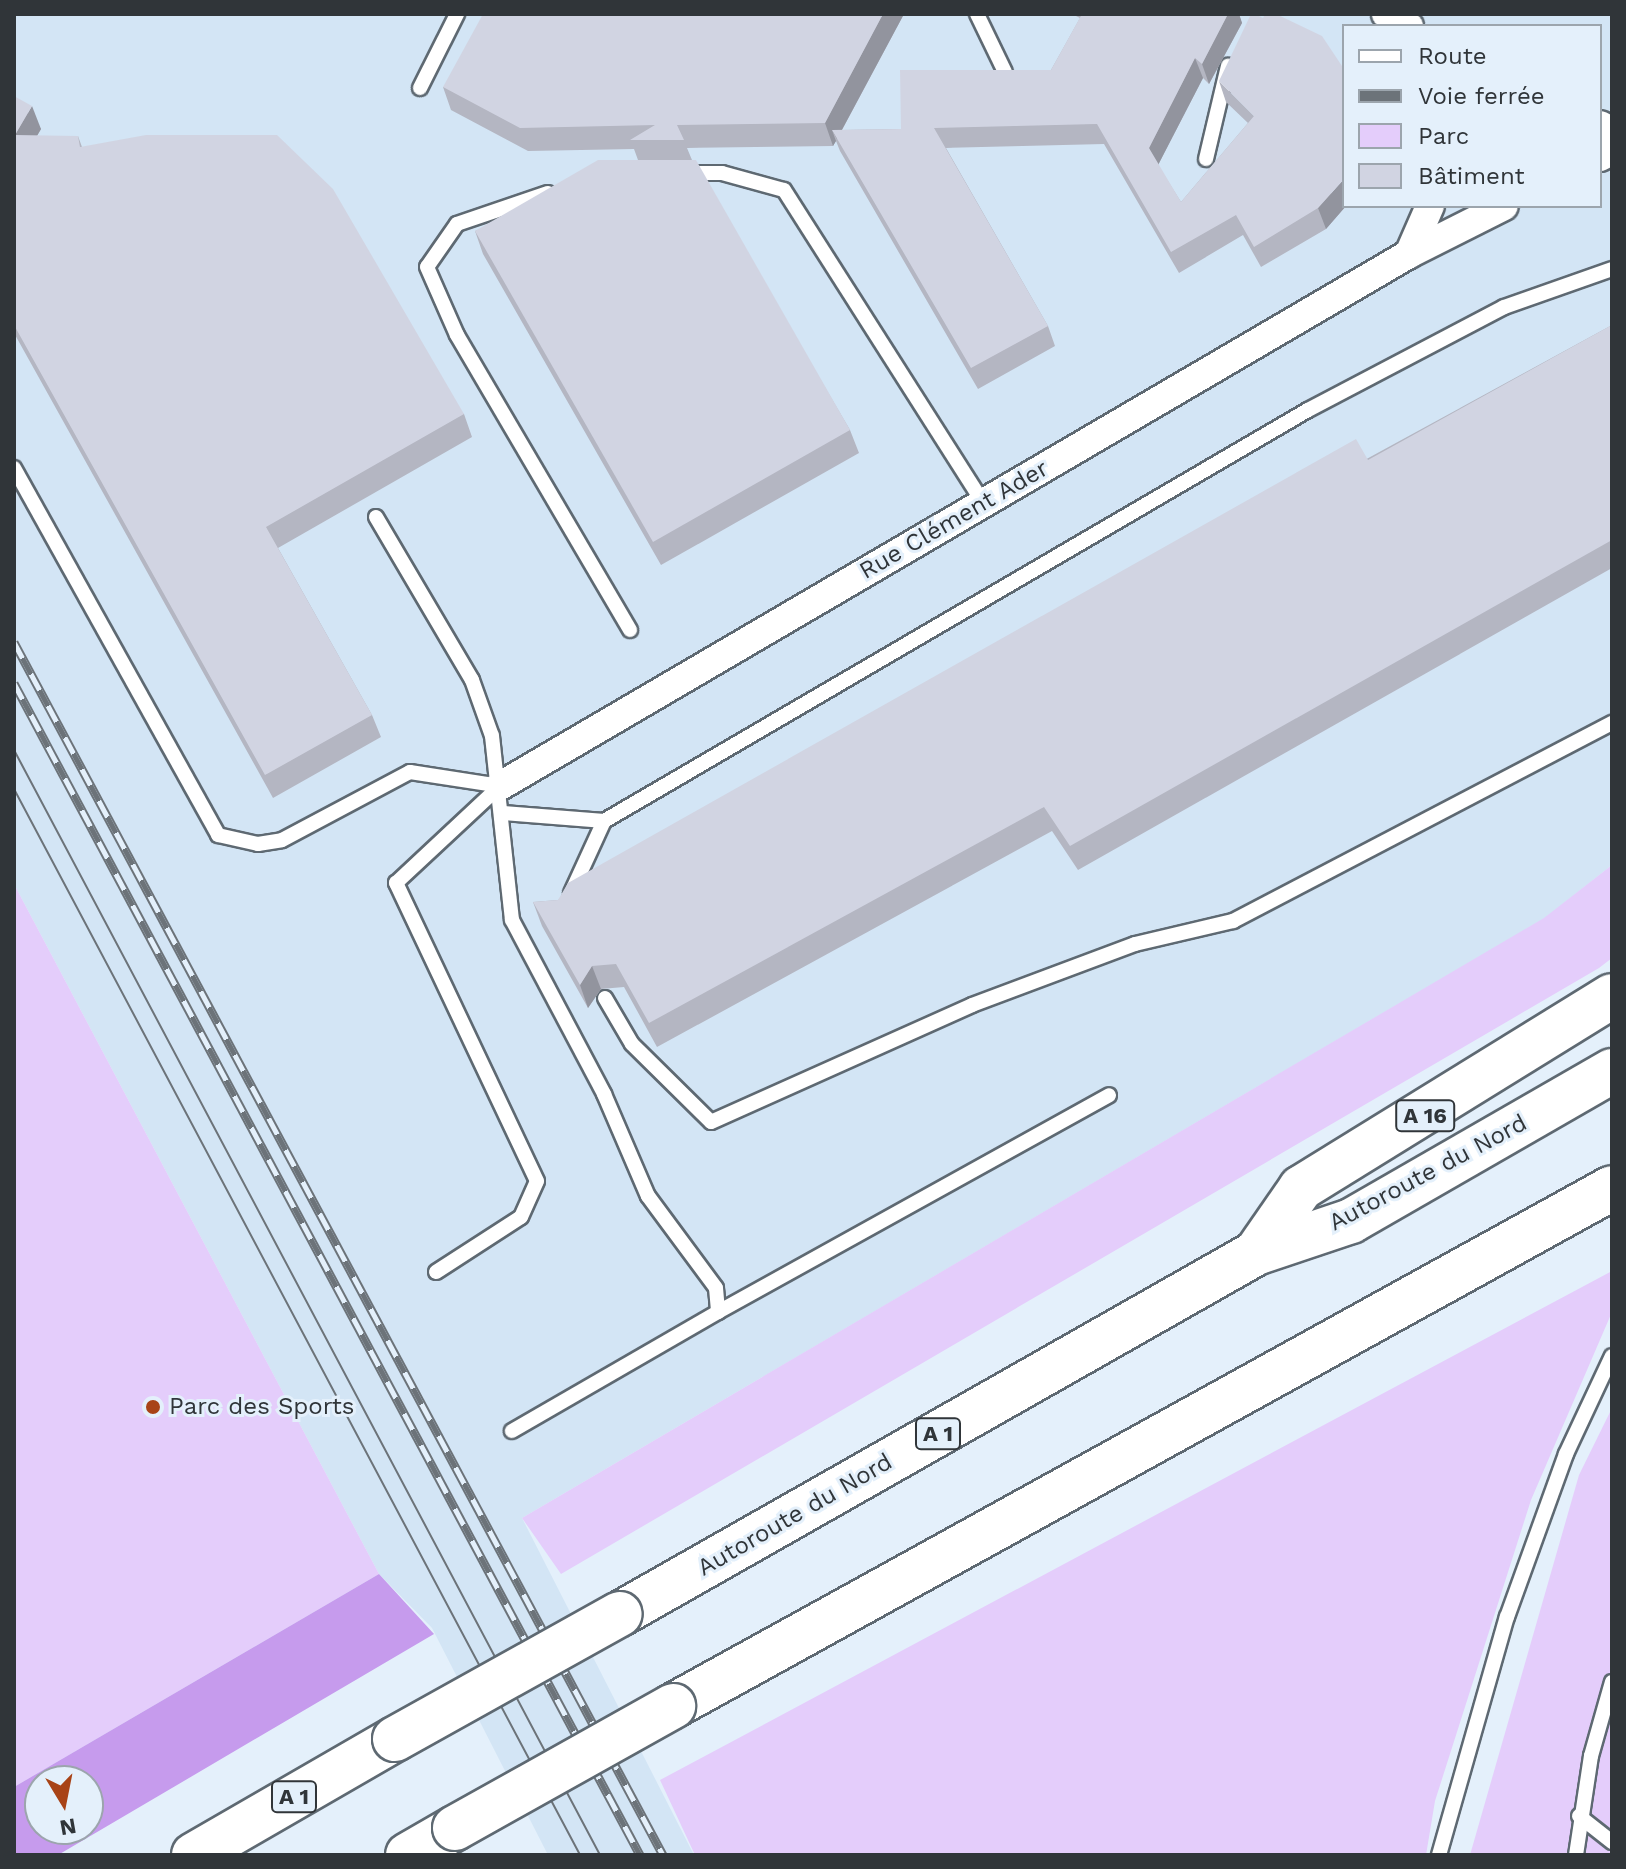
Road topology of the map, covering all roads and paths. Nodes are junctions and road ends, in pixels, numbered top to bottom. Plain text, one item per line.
1 (457, 14) edge
2 (977, 14) edge
3 (1386, 14) edge
4 (1405, 24) edge
5 (1236, 54) edge
6 (1005, 72) edge
7 (420, 88) dead end
8 (1206, 159) dead end
9 (663, 173) edge
10 (561, 188) edge
11 (1429, 208) edge
12 (1500, 208) edge
13 (1409, 254) junction
14 (1612, 269) edge
15 (14, 468) edge
16 (983, 502) junction
17 (376, 517) dead end
18 (630, 630) dead end
19 (1612, 723) edge
20 (502, 800) junction
21 (604, 821) junction
22 (561, 915) edge
23 (1612, 996) edge
24 (605, 998) edge
25 (1612, 1071) edge
26 (1109, 1095) dead end
27 (1612, 1188) edge
28 (1256, 1253) junction
29 (436, 1272) dead end
30 (718, 1312) junction
31 (1612, 1356) edge
32 (512, 1431) dead end
33 (1612, 1682) edge
34 (1579, 1816) junction
35 (1612, 1842) edge
36 (194, 1855) edge
37 (408, 1855) edge
38 (1439, 1855) edge
39 (1576, 1855) edge

1 - 7 lane
2 - 6 lane
3 - 4 street
5 - 8 lane
9 - 16 lane
10 - 18 lane
11 - 13 street
12 - 13 street, Rue Clément Ader
13 - 16 street, Rue Clément Ader
14 - 21 lane
15 - 20 lane
16 - 20 street, Rue Clément Ader
17 - 20 lane
19 - 24 lane
20 - 21 lane
20 - 29 lane
20 - 30 lane
21 - 22 lane
23 - 28 highway, A 16
25 - 28 highway, Autoroute du Nord / A 1
26 - 30 lane
27 - 37 highway, bridge
28 - 36 highway, Autoroute du Nord / A 1, bridge
30 - 32 lane
31 - 38 lane
33 - 34 lane
34 - 35 lane
34 - 39 lane

